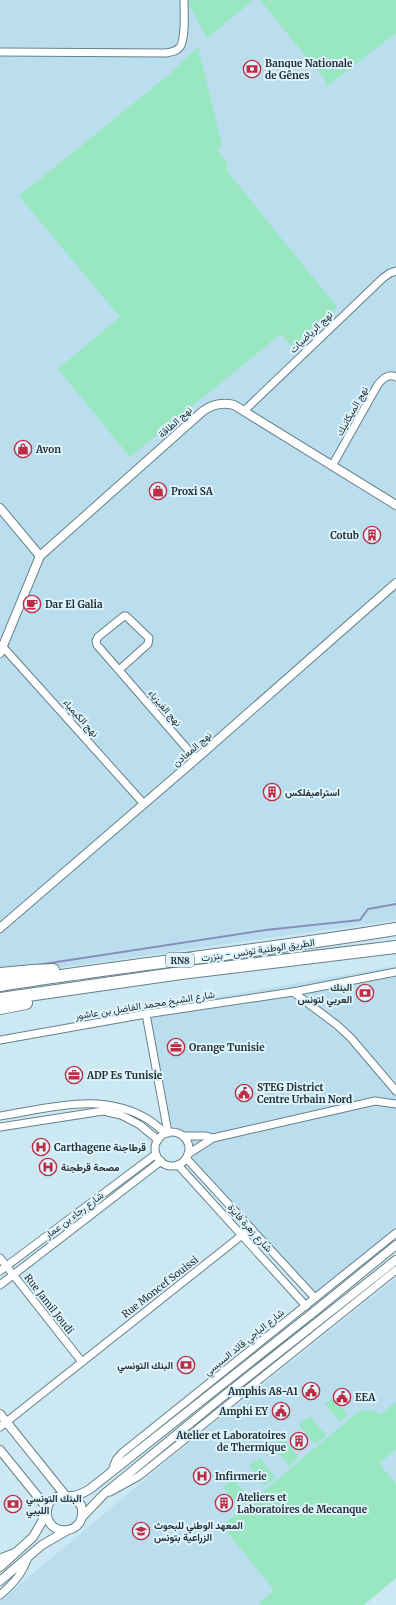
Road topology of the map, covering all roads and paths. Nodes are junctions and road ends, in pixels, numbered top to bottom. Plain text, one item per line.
1 (184, 0) edge
2 (0, 52) edge
3 (396, 271) edge
4 (396, 377) edge
5 (244, 411) junction
6 (332, 466) junction
7 (396, 505) edge
8 (0, 508) edge
9 (40, 556) junction
10 (396, 583) edge
11 (1, 650) edge
12 (119, 670) junction
13 (196, 759) junction
14 (144, 804) junction
15 (0, 928) edge
16 (396, 929) edge
17 (396, 947) edge
18 (396, 972) edge
19 (0, 974) edge
20 (68, 974) junction
21 (0, 985) edge
22 (89, 987) junction
23 (293, 992) junction
24 (0, 999) edge
25 (0, 1008) edge
26 (146, 1014) junction
27 (0, 1040) edge
28 (396, 1091) edge
29 (396, 1104) edge
30 (0, 1116) edge
31 (0, 1127) edge
32 (167, 1133) junction
33 (182, 1136) junction
34 (213, 1138) junction
35 (158, 1140) junction
36 (156, 1154) junction
37 (187, 1156) junction
38 (161, 1162) junction
39 (178, 1164) junction
40 (251, 1228) junction
41 (396, 1233) edge
42 (243, 1235) junction
43 (396, 1245) edge
44 (0, 1258) edge
45 (396, 1260) edge
46 (6, 1266) junction
47 (396, 1270) edge
48 (0, 1271) edge
49 (13, 1274) junction
50 (0, 1285) edge
51 (315, 1298) junction
52 (306, 1306) junction
53 (82, 1362) junction
54 (0, 1414) edge
55 (3, 1424) edge
56 (0, 1450) edge
57 (111, 1473) junction
58 (104, 1494) junction
59 (68, 1496) junction
60 (47, 1511) junction
61 (82, 1517) junction
62 (67, 1531) junction
63 (20, 1550) junction
64 (28, 1557) junction
65 (0, 1558) edge
66 (0, 1567) edge
67 (0, 1581) edge
68 (0, 1595) edge

1 - 2 street
3 - 5 street, نهج الرياضيات
4 - 6 street, نهج الميكانيك
5 - 6 street, نهج الطاقة
5 - 9 street, نهج الطاقة
6 - 7 street, نهج الطاقة
8 - 9 street
9 - 11 street
10 - 13 street, نهج المعادن
11 - 14 street, نهج الكيمياء
12 - 12 street, نهج الفيزياء
12 - 13 street, نهج الفيزياء
13 - 14 street, نهج المعادن
14 - 15 street, نهج المعادن
16 - 20 highway, الطريق الوطنية تونس - بنزرت / RN8
17 - 22 highway, الطريق الوطنية تونس - بنزرت / RN8
18 - 23 street, شارع الشيخ محمد الفاضل بن عاشور
19 - 20 highway
20 - 21 highway, الطريق الوطنية تونس - بنزرت / RN8
22 - 24 highway, الطريق الوطنية تونس - بنزرت / RN8
22 - 25 highway, RN8
23 - 26 street, شارع الشيخ محمد الفاضل بن عاشور
23 - 28 street
26 - 27 street, شارع الشيخ محمد الفاضل بن عاشور
26 - 32 street
29 - 34 street
30 - 32 street
31 - 35 street
32 - 33 street
32 - 35 street
33 - 34 street
33 - 37 street
34 - 37 street
35 - 36 street
36 - 38 street
36 - 46 street, شارع رجاء بن عمار
37 - 39 street
37 - 40 street, شارع زهرة فايزة
38 - 39 street
38 - 49 street, شارع رجاء بن عمار
39 - 42 street, شارع زهرة فايزة
40 - 42 street, Rue Moncef Souissi
40 - 51 street, شارع زهرة فايزة
41 - 51 street, شارع الباجي قائد السبسي
42 - 52 street, شارع زهرة فايزة
42 - 53 street, Rue Moncef Souissi
43 - 57 street
44 - 46 street, Rue Jamil Joudi
45 - 58 street
46 - 48 street, شارع رجاء بن عمار
46 - 49 street, Rue Jamil Joudi
47 - 58 street
49 - 50 street, شارع رجاء بن عمار
49 - 53 street, Rue Jamil Joudi
51 - 52 street, شارع الباجي قائد السبسي
52 - 57 street, شارع الباجي قائد السبسي
53 - 55 street, Rue Moncef Souissi
54 - 55 street
55 - 59 street
56 - 60 street
57 - 59 street
58 - 61 street
59 - 60 street
59 - 61 street
60 - 62 street
60 - 63 street
61 - 62 street
62 - 64 street
63 - 65 street
63 - 66 street
64 - 67 street
64 - 68 street

